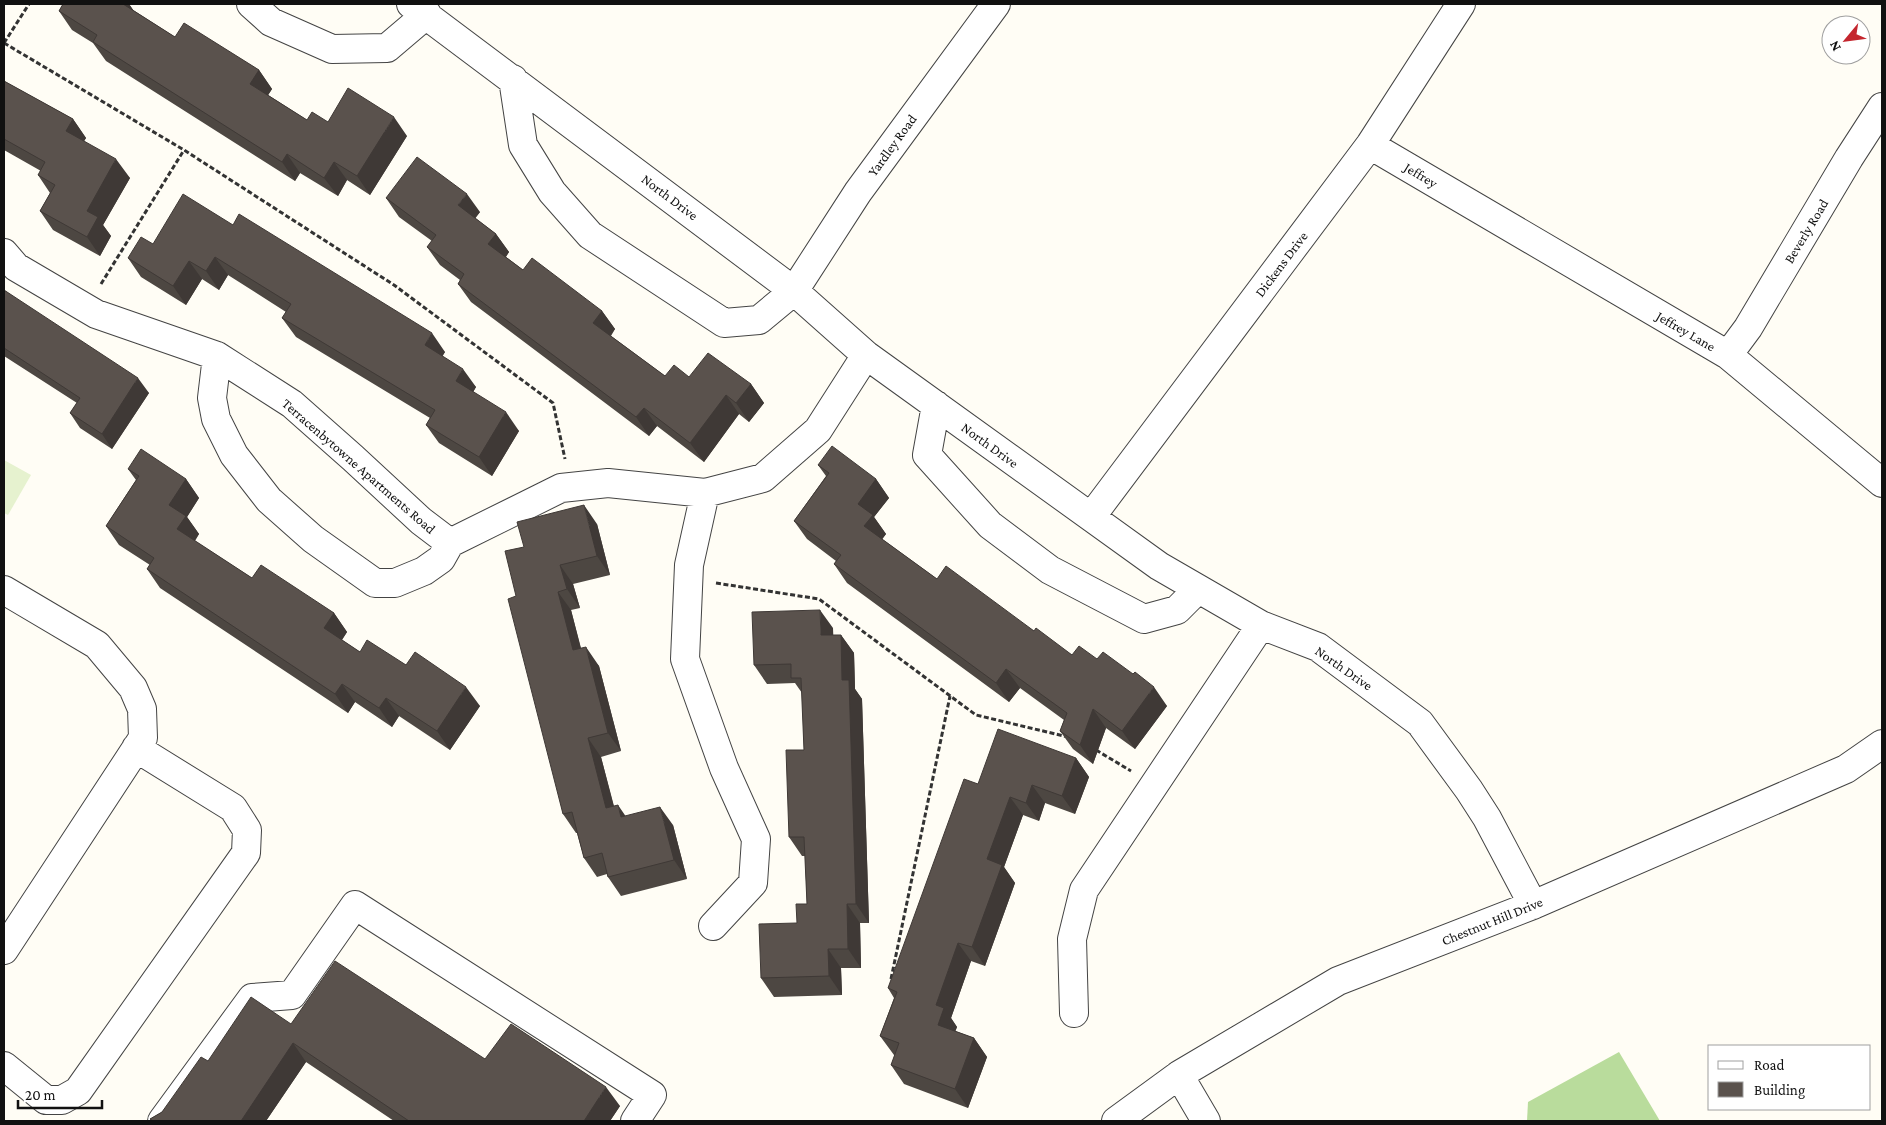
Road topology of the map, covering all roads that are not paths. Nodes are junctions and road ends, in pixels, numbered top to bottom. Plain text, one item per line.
1 (251, 4) edge
2 (996, 4) edge
3 (1461, 4) edge
4 (419, 9) edge
5 (513, 79) junction
6 (1882, 107) edge
7 (1370, 145) junction
8 (1472, 205) joint
9 (4, 253) edge
10 (794, 291) junction
11 (866, 355) junction
12 (1728, 355) junction
13 (217, 356) junction
14 (936, 405) junction
15 (1882, 483) edge
16 (705, 493) junction
17 (1091, 517) junction
18 (450, 543) junction
19 (1198, 589) junction
20 (4, 590) edge
21 (1262, 625) junction
22 (1882, 744) edge
23 (136, 748) junction
24 (1533, 905) junction
25 (713, 926) dead end
26 (4, 950) edge
27 (1074, 1013) dead end
28 (4, 1066) edge
29 (1178, 1075) junction
30 (162, 1121) edge
31 (635, 1121) edge
32 (1116, 1121) edge
33 (1206, 1121) edge

1 - 4 street
2 - 10 street, Yardley Road
3 - 7 street, Dickens Drive
4 - 5 street, North Drive
5 - 10 street, North Drive
5 - 10 street, Yardley Road
6 - 12 street, Beverly Road
7 - 8 street, Jeffrey
7 - 17 street, Dickens Drive
8 - 12 street, Jeffrey Lane
9 - 13 street, Terracenbytowne Apartments Road
10 - 11 street, North Drive
11 - 14 street, North Drive
11 - 16 street, Terracenbytowne Apartments Road
12 - 15 street, Jeffrey Lane
13 - 18 street, Terracenbytowne Apartments Road
13 - 18 street, Terracenbytowne Apartments Road
14 - 17 street, North Drive
14 - 19 street
16 - 18 street, Terracenbytowne Apartments Road
16 - 25 street
17 - 19 street, North Drive
19 - 21 street, North Drive
20 - 23 street
21 - 24 street, North Drive
21 - 27 street
22 - 24 street, Chestnut Hill Drive
23 - 26 street
23 - 28 street
24 - 29 street, Chestnut Hill Drive
29 - 32 street, Chestnut Hill Drive
29 - 33 street
30 - 31 street

